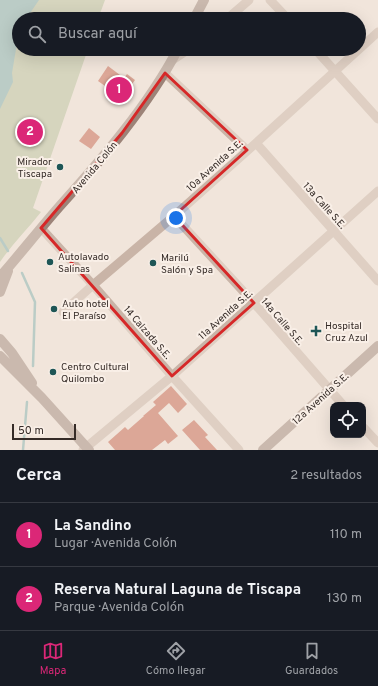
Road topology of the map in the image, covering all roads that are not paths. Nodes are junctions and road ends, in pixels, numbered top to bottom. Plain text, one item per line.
1 (204, 0) edge
2 (249, 0) edge
3 (270, 0) edge
4 (198, 12) edge
5 (234, 12) edge
6 (281, 12) edge
7 (378, 32) edge
8 (366, 43) edge
9 (174, 56) edge
10 (179, 56) edge
11 (322, 56) edge
12 (352, 56) edge
13 (171, 62) junction
14 (336, 71) junction
15 (165, 73) junction
16 (378, 119) edge
17 (256, 143) junction
18 (247, 150) junction
19 (378, 191) edge
20 (174, 216) junction
21 (41, 228) junction
22 (333, 231) junction
23 (10, 266) junction
24 (0, 277) edge
25 (378, 281) edge
26 (92, 285) junction
27 (0, 292) edge
28 (254, 303) junction
29 (63, 312) dead end
30 (0, 334) edge
31 (0, 339) edge
32 (378, 346) edge
33 (12, 353) junction
34 (0, 356) edge
35 (172, 376) junction
36 (329, 390) junction
37 (42, 398) junction
38 (340, 402) edge
39 (366, 430) edge
40 (378, 443) edge
41 (86, 449) edge
42 (239, 450) edge
43 (262, 450) edge

1 - 4 main road
2 - 5 street
3 - 6 street
7 - 8 street, 10a Avenida S.E.
9 - 13 main road, Avenida Colón
10 - 13 street
11 - 14 street
12 - 14 street, 10a Avenida S.E.
13 - 15 main road, Avenida Colón
14 - 16 street
14 - 17 street, 10a Avenida S.E.
15 - 18 street
15 - 21 main road, Avenida Colón
17 - 18 street, 10a Avenida S.E.
17 - 22 street, 13a Calle S.E.
18 - 20 street, 10a Avenida S.E.
19 - 22 street, 11a Avenida S.E.
20 - 26 street, 10a Avenida S.E.
20 - 28 street, 14a Calle S.E.
21 - 23 main road, Avenida Colón
21 - 26 street, 14 Calzada S.E.
22 - 25 street, 13a Calle S.E.
22 - 28 street, 11a Avenida S.E.
23 - 24 main road, Avenida Colón
23 - 27 main road
26 - 29 street, 10a Avenida S.E.
26 - 35 street, 14 Calzada S.E.
28 - 35 street, 11a Avenida S.E.
28 - 36 street, 14a Calle S.E.
30 - 33 main road
31 - 33 main road
32 - 36 main road, 12a Avenida S.E.
33 - 37 main road
34 - 37 main road
35 - 41 street, 11a Avenida S.E.
35 - 42 street, 14 Calzada S.E.
36 - 38 street, 14a Calle S.E.
36 - 43 main road, 12a Avenida S.E.
37 - 41 main road
39 - 40 street

